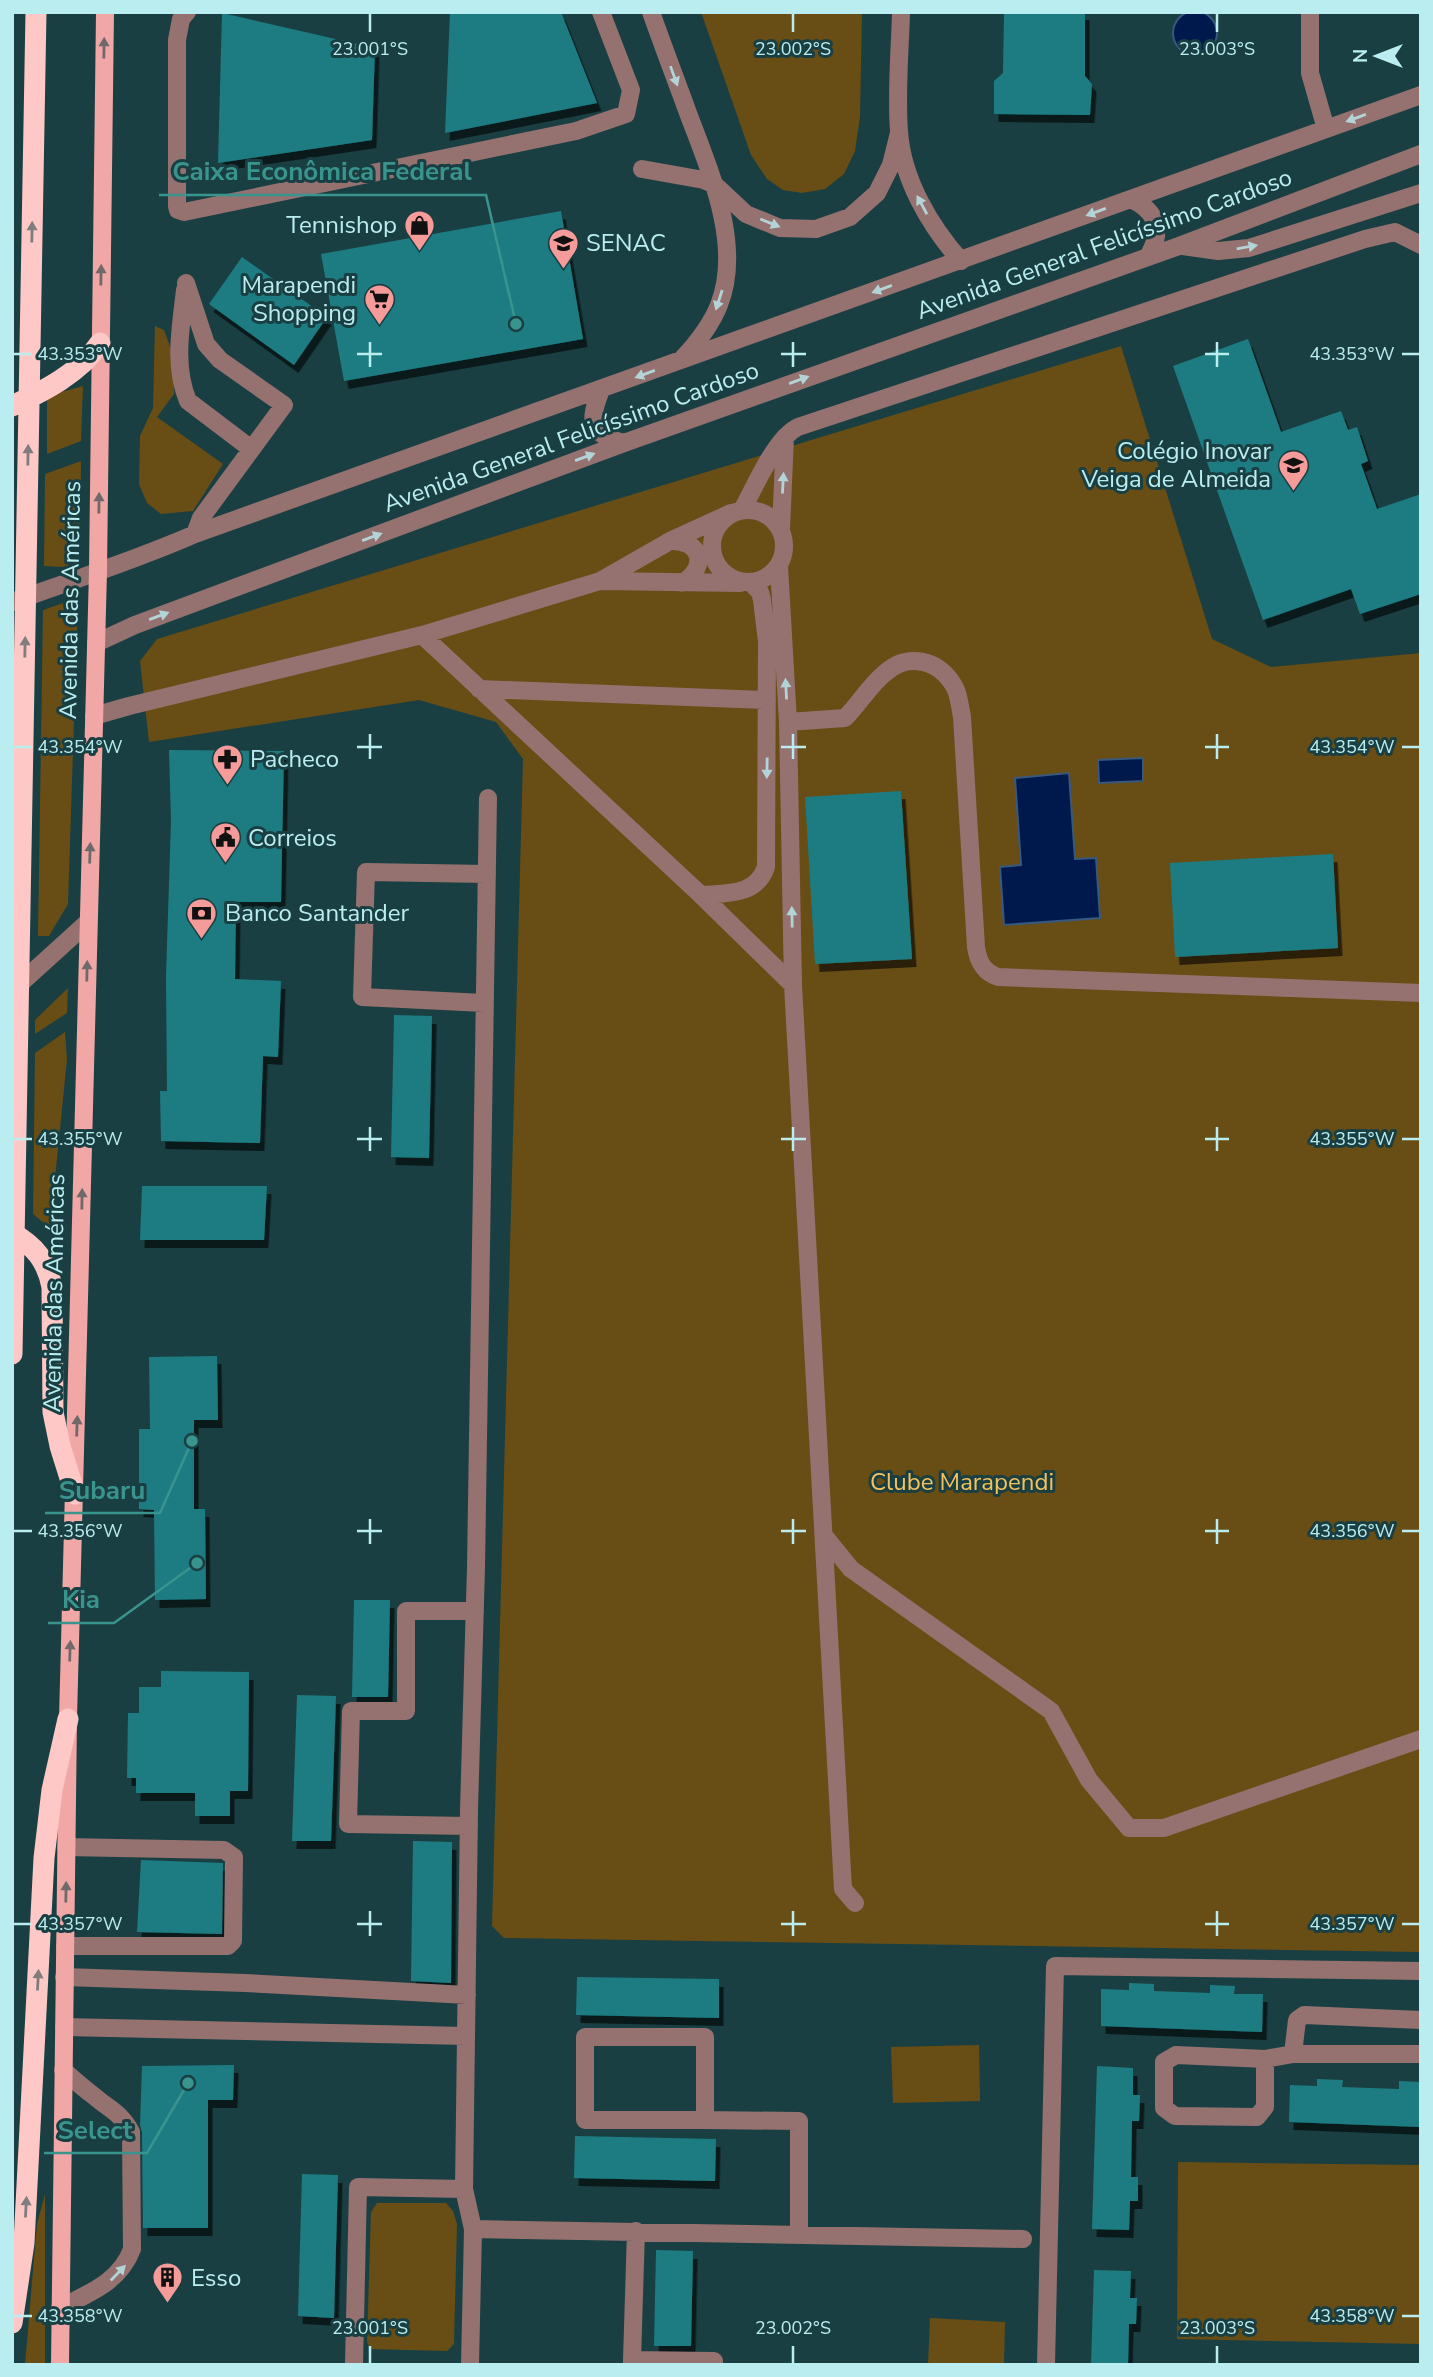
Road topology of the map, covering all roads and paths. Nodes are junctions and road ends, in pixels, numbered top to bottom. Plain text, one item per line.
1 (36, 12) edge
2 (105, 12) edge
3 (187, 12) edge
4 (601, 12) edge
5 (651, 12) edge
6 (901, 12) edge
7 (1310, 12) edge
8 (1421, 95) edge
9 (1326, 129) junction
10 (899, 133) junction
11 (1421, 154) edge
12 (642, 169) dead end
13 (715, 185) junction
14 (1421, 193) edge
15 (1131, 199) junction
16 (1421, 245) edge
17 (1180, 246) junction
18 (1149, 255) junction
19 (961, 261) junction
20 (100, 343) junction
21 (679, 362) junction
22 (601, 390) junction
23 (21, 402) edge
24 (785, 437) junction
25 (624, 443) junction
26 (250, 449) junction
27 (737, 511) junction
28 (781, 529) junction
29 (195, 534) junction
30 (670, 541) junction
31 (779, 566) junction
32 (98, 571) junction
33 (600, 582) junction
34 (747, 582) junction
35 (682, 583) junction
36 (19, 600) edge
37 (422, 635) junction
38 (96, 643) junction
39 (479, 689) junction
40 (767, 700) junction
41 (94, 716) junction
42 (788, 722) junction
43 (488, 798) dead end
44 (486, 874) junction
45 (701, 895) junction
46 (88, 922) junction
47 (793, 985) junction
48 (15, 987) edge
49 (1421, 993) edge
50 (484, 1003) junction
51 (13, 1233) edge
52 (12, 1354) edge
53 (75, 1494) junction
54 (825, 1537) junction
55 (475, 1611) junction
56 (68, 1719) junction
57 (1421, 1739) edge
58 (469, 1826) junction
59 (66, 1847) junction
60 (855, 1903) dead end
61 (65, 1946) junction
62 (1421, 1971) edge
63 (64, 1978) junction
64 (467, 1995) junction
65 (1421, 2020) edge
66 (64, 2027) junction
67 (466, 2036) junction
68 (1293, 2054) junction
69 (1421, 2054) edge
70 (1265, 2059) junction
71 (63, 2070) junction
72 (705, 2120) junction
73 (464, 2189) junction
74 (473, 2228) junction
75 (636, 2231) junction
76 (799, 2233) junction
77 (1023, 2239) dead end
78 (60, 2308) junction
79 (12, 2323) edge
80 (632, 2362) edge
81 (60, 2365) edge
82 (354, 2365) edge
83 (470, 2365) edge
84 (714, 2365) edge
85 (1046, 2365) edge

23 -> 1 highway, Avenida das Américas
20 -> 2 main road, Avenida das Américas
3 - 4 street
5 -> 13 street
6 - 10 street
7 - 9 street
8 -> 9 street, Avenida General Felicíssimo Cardoso
9 - 15 street, Avenida General Felicíssimo Cardoso
13 -> 10 street
19 -> 10 street
11 - 17 street, Avenida General Felicíssimo Cardoso
12 - 13 street
13 -> 21 street
17 -> 14 street
15 - 18 street
15 -> 19 street, Avenida General Felicíssimo Cardoso
16 - 24 street
17 - 18 street, Avenida General Felicíssimo Cardoso
25 -> 18 street, Avenida General Felicíssimo Cardoso
19 -> 21 street, Avenida General Felicíssimo Cardoso
20 - 23 highway
32 -> 20 main road, Avenida das Américas
21 -> 22 street, Avenida General Felicíssimo Cardoso
22 - 25 street
22 - 29 street, Avenida General Felicíssimo Cardoso
36 -> 23 highway, Avenida das Américas
24 - 27 street
28 -> 24 street
38 -> 25 street, Avenida General Felicíssimo Cardoso
26 - 26 street
26 - 29 street
27 - 28 street
27 - 30 street
27 - 34 street
28 - 31 street
29 - 32 street, Avenida General Felicíssimo Cardoso
30 - 33 street
30 - 35 street
31 - 34 street
42 -> 31 street
32 - 36 street, Avenida General Felicíssimo Cardoso
32 - 38 main road, Avenida das Américas
33 - 35 street
33 - 37 street
34 - 35 street
34 - 40 street
48 -> 36 highway, Avenida das Américas
37 - 39 street
37 - 41 street
38 - 41 main road, Avenida das Américas
39 - 40 street
39 - 45 street
40 -> 45 street
46 -> 41 main road, Avenida das Américas
47 -> 42 street
42 - 49 street
43 - 44 street
44 - 50 street
44 - 50 street
45 - 47 street
46 - 48 street
53 -> 46 main road, Avenida das Américas
47 - 54 street
48 - 51 highway, Avenida das Américas
50 - 55 street
51 - 52 highway, Avenida das Américas
51 - 53 highway
56 -> 53 main road, Avenida das Américas
54 - 57 street
54 - 60 street
55 - 58 street
55 - 58 street
56 - 59 main road, Avenida das Américas
79 -> 56 highway
58 - 64 street
61 -> 59 main road, Avenida das Américas
59 - 61 street
61 - 63 main road, Avenida das Américas
62 - 85 street
63 - 64 street
63 - 66 main road, Avenida das Américas
64 - 67 street
65 - 68 street
66 - 67 street
66 - 71 main road, Avenida das Américas
67 - 73 street
68 - 69 street
68 - 70 street
70 - 70 street
71 - 78 main road, Avenida das Américas
78 -> 71 street
72 - 72 street
72 - 76 street
73 - 74 street
73 - 82 street
74 - 75 street
74 - 83 street
75 - 76 street
75 - 80 street
76 - 77 street
78 - 81 main road, Avenida das Américas
80 - 84 street

